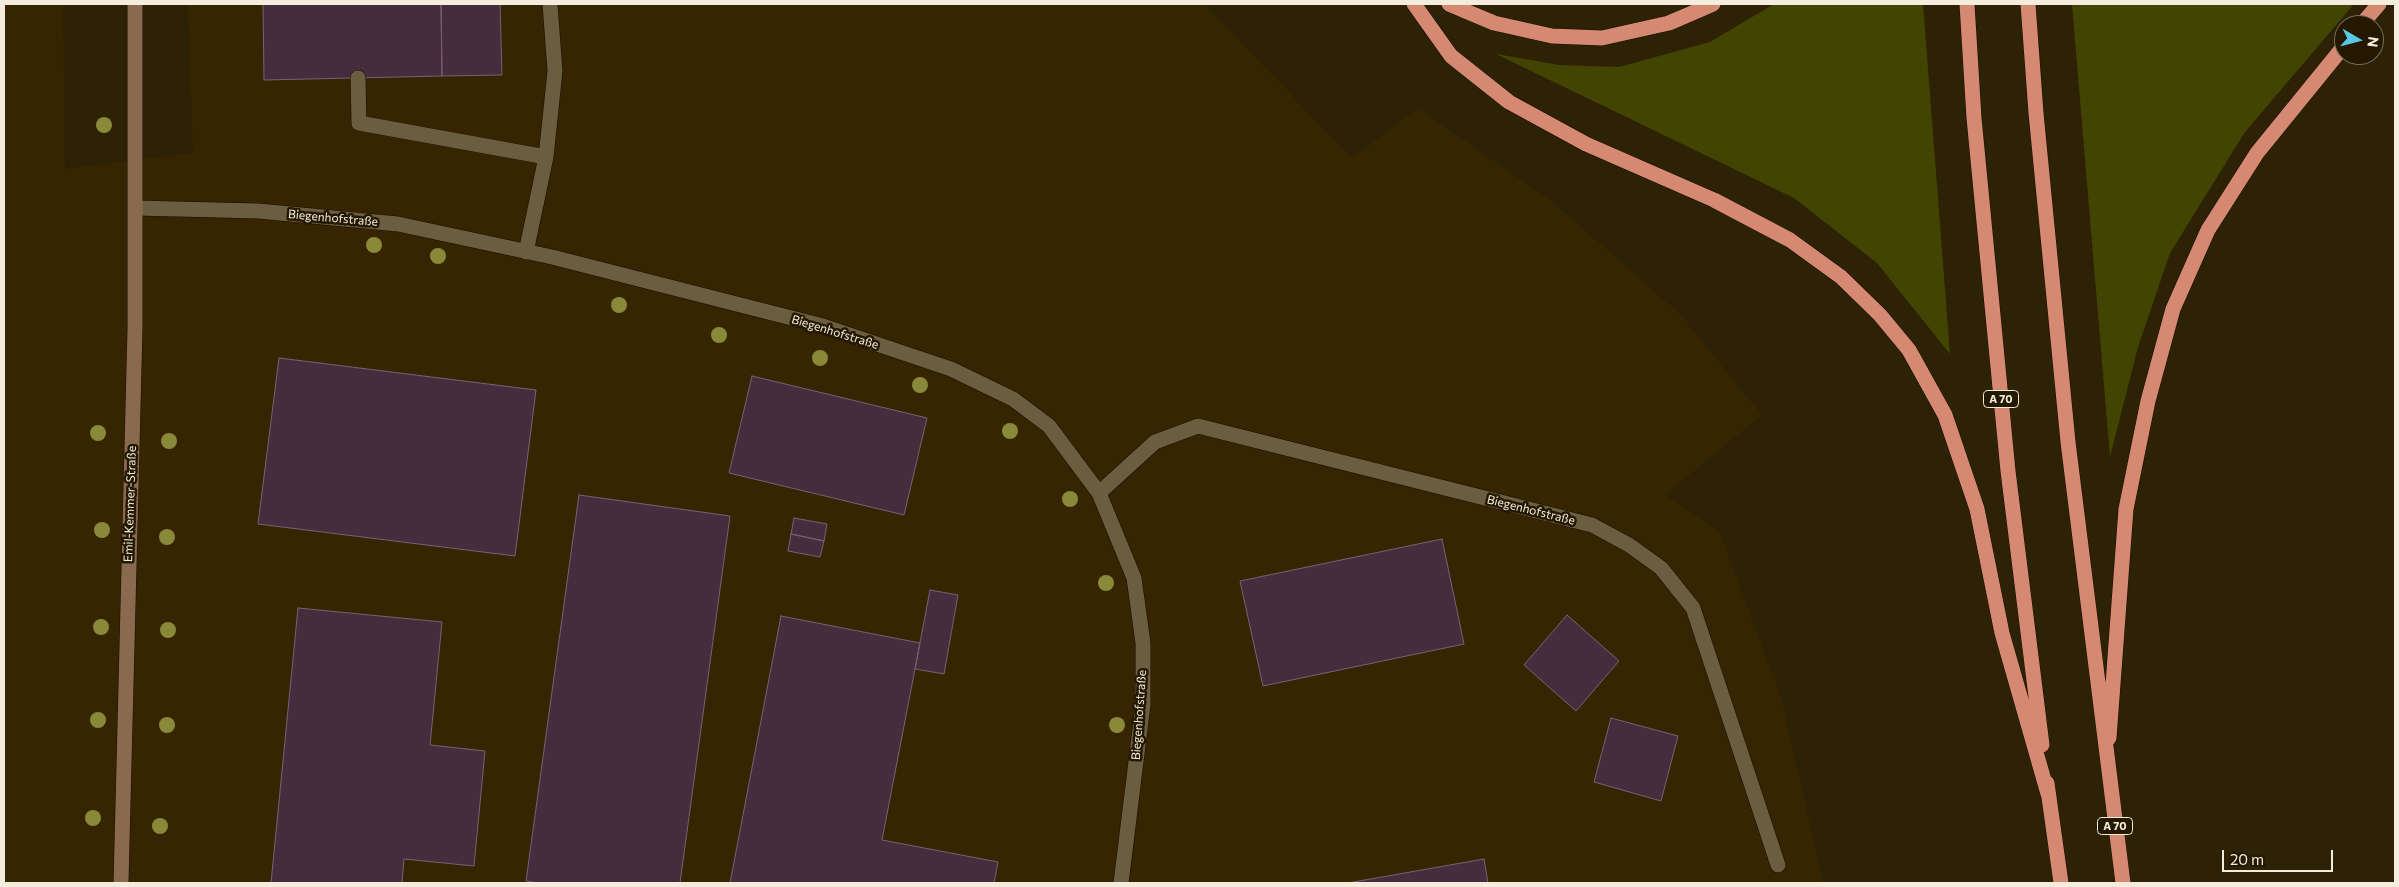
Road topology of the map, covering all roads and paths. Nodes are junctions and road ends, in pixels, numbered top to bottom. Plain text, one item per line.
1 (135, 4) edge
2 (550, 4) edge
3 (1414, 4) edge
4 (1449, 4) edge
5 (1713, 4) edge
6 (1967, 4) edge
7 (2028, 4) edge
8 (2379, 4) edge
9 (2370, 15) edge
10 (2334, 58) edge
11 (358, 78) dead end
12 (546, 157) junction
13 (136, 208) junction
14 (526, 252) junction
15 (1099, 493) junction
16 (2107, 769) junction
17 (2048, 794) junction
18 (1778, 865) dead end
19 (121, 883) edge
20 (1121, 883) edge
21 (2060, 883) edge
22 (2123, 883) edge

1 - 13 street, Emil-Kemmer-Straße
2 - 12 street
3 - 17 highway
4 - 5 highway
6 - 17 highway, A 70
7 - 16 highway, A 70
8 - 9 highway
10 - 16 highway
11 - 12 street
12 - 14 street
13 - 14 street, Biegenhofstraße
13 - 19 street, Emil-Kemmer-Straße
14 - 15 street, Biegenhofstraße
15 - 18 street, Biegenhofstraße
15 - 20 street, Biegenhofstraße
16 - 22 highway, A 70
17 - 21 highway, A 70

